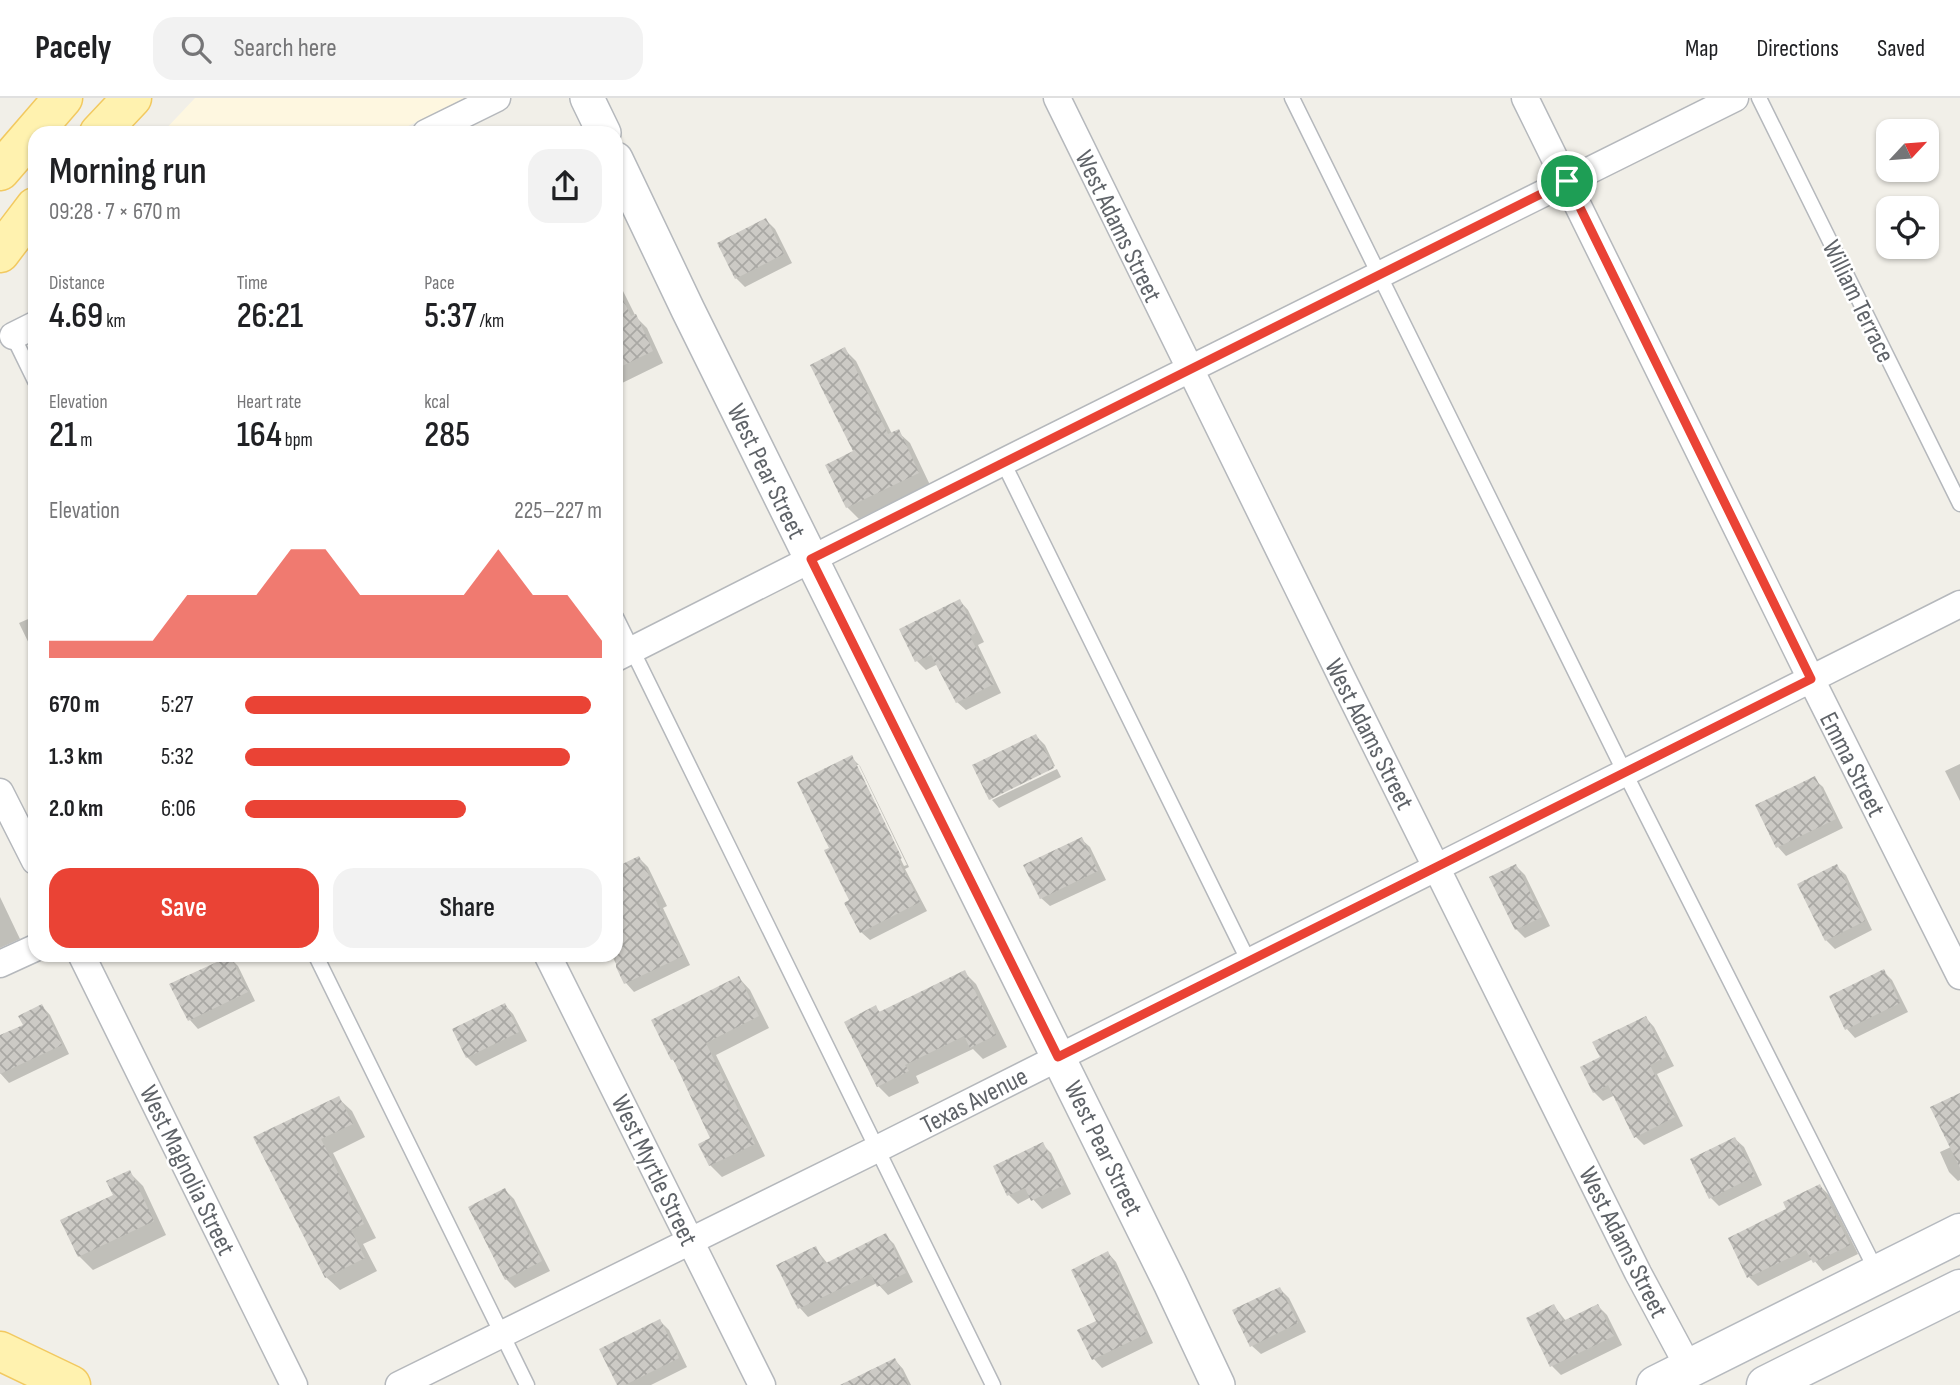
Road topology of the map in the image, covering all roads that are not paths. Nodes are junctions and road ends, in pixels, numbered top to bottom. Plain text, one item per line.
1 (63, 98) edge
2 (132, 98) edge
3 (497, 98) edge
4 (587, 98) edge
5 (1057, 98) edge
6 (1292, 98) edge
7 (1525, 98) edge
8 (1735, 98) edge
9 (1759, 98) edge
10 (39, 126) edge
11 (106, 126) edge
12 (440, 126) edge
13 (601, 126) edge
14 (28, 139) edge
15 (0, 171) edge
16 (623, 174) edge
17 (1567, 181) junction
18 (28, 216) edge
19 (0, 253) edge
20 (1379, 274) junction
21 (24, 330) edge
22 (28, 349) edge
23 (1189, 369) junction
24 (1003, 462) junction
25 (1960, 504) edge
26 (811, 559) junction
27 (1960, 604) edge
28 (624, 654) edge
29 (1811, 679) junction
30 (1625, 773) junction
31 (0, 792) edge
32 (28, 847) edge
33 (1437, 867) junction
34 (28, 950) edge
35 (1249, 961) junction
36 (85, 962) edge
37 (319, 962) edge
38 (551, 962) edge
39 (0, 964) edge
40 (1960, 976) edge
41 (1058, 1057) junction
42 (877, 1149) junction
43 (1960, 1233) edge
44 (690, 1242) junction
45 (1877, 1273) junction
46 (1960, 1289) edge
47 (502, 1334) junction
48 (0, 1351) edge
49 (1689, 1368) junction
50 (71, 1385) edge
51 (294, 1385) edge
52 (399, 1385) edge
53 (527, 1385) edge
54 (762, 1385) edge
55 (993, 1385) edge
56 (1218, 1385) edge
57 (1656, 1385) edge
58 (1766, 1385) edge

1 - 10 main road
2 - 11 main road
3 - 12 street
4 - 13 street
5 - 23 street, West Adams Street
6 - 20 lane
7 - 17 street, Emma Street
8 - 17 street
9 - 25 lane, William Terrace
14 - 15 main road
16 - 26 street, West Pear Street
17 - 20 street
17 - 29 street, Emma Street
18 - 19 main road
20 - 23 street
20 - 30 lane
21 - 22 lane
23 - 24 street
23 - 33 street, West Adams Street
24 - 26 street
24 - 35 lane
26 - 28 street
26 - 41 street, West Pear Street
27 - 29 street, Texas Avenue
28 - 42 lane
29 - 30 street, Texas Avenue
29 - 40 street, Emma Street
30 - 33 street, Texas Avenue
30 - 45 lane
31 - 32 street
33 - 35 street, Texas Avenue
33 - 49 street, West Adams Street
34 - 39 street
35 - 41 street, Texas Avenue
36 - 51 street, West Magnolia Street
37 - 47 lane
38 - 44 street, West Myrtle Street
41 - 42 street, Texas Avenue
41 - 56 street, West Pear Street
42 - 44 street, Texas Avenue
42 - 55 lane
43 - 45 main road
44 - 47 street, Texas Avenue
44 - 54 street, West Myrtle Street
45 - 49 main road
46 - 58 main road
47 - 52 street, Texas Avenue
47 - 53 lane
48 - 50 main road
49 - 57 main road

